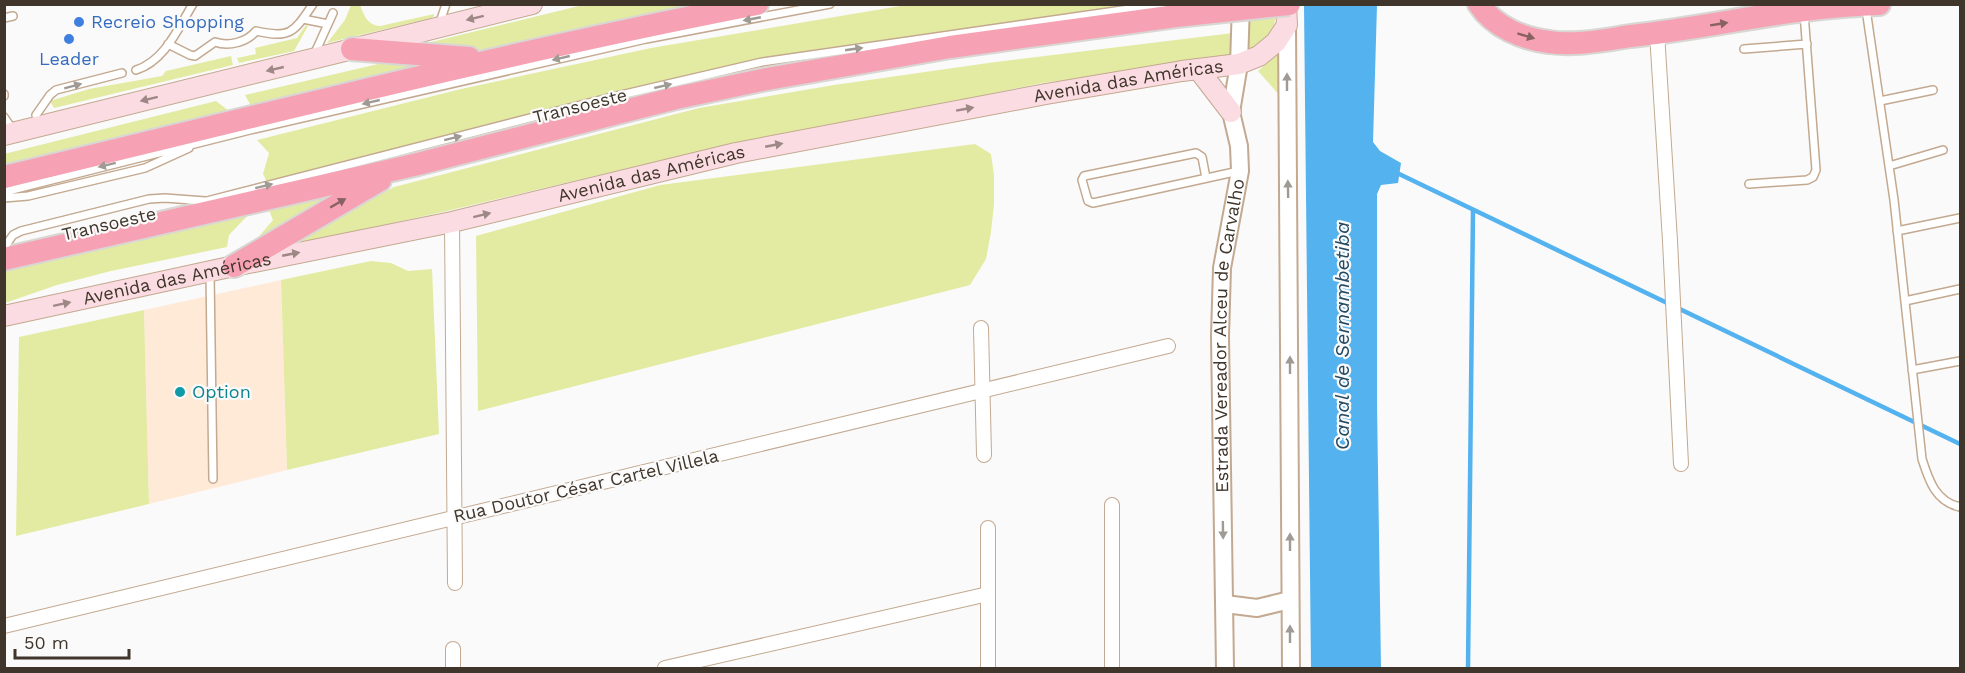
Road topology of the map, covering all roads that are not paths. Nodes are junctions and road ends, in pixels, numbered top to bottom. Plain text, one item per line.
1 (193, 4) edge
2 (313, 4) edge
3 (446, 4) edge
4 (757, 4) edge
5 (830, 4) edge
6 (1241, 4) edge
7 (1479, 4) edge
8 (1879, 4) edge
9 (530, 5) edge
10 (1866, 5) edge
11 (1170, 10) edge
12 (1804, 10) junction
13 (1287, 11) edge
14 (333, 13) dead end
15 (13, 16) dead end
16 (4, 18) edge
17 (303, 19) junction
18 (328, 24) junction
19 (438, 27) junction
20 (1658, 33) junction
21 (168, 44) junction
22 (1807, 44) junction
23 (352, 49) junction
24 (1744, 49) dead end
25 (492, 60) junction
26 (312, 61) junction
27 (1239, 64) junction
28 (1198, 69) junction
29 (136, 70) dead end
30 (122, 73) dead end
31 (1933, 90) dead end
32 (1880, 101) junction
33 (1231, 112) junction
34 (36, 115) dead end
35 (8, 128) edge
36 (204, 141) junction
37 (1943, 150) dead end
38 (418, 164) junction
39 (1889, 165) junction
40 (1240, 171) junction
41 (4, 177) edge
42 (1206, 178) junction
43 (1749, 184) dead end
44 (4, 192) edge
45 (4, 198) edge
46 (208, 201) junction
47 (174, 209) dead end
48 (1960, 218) edge
49 (452, 222) junction
50 (1897, 231) junction
51 (4, 248) edge
52 (10, 252) edge
53 (234, 266) junction
54 (210, 271) junction
55 (1960, 289) edge
56 (1905, 301) junction
57 (4, 316) edge
58 (981, 328) dead end
59 (1168, 346) dead end
60 (1960, 361) edge
61 (1912, 370) junction
62 (984, 392) junction
63 (984, 455) dead end
64 (1681, 464) dead end
65 (213, 478) dead end
66 (1112, 505) dead end
67 (1960, 507) edge
68 (455, 517) junction
69 (988, 528) dead end
70 (455, 583) dead end
71 (988, 594) junction
72 (1290, 600) junction
73 (1225, 604) junction
74 (4, 626) edge
75 (453, 649) dead end
76 (453, 669) edge
77 (665, 669) edge
78 (987, 669) edge
79 (1112, 669) edge
80 (1225, 669) edge
81 (1291, 669) edge

1 - 21 lane
2 - 17 lane
3 - 19 lane
4 - 25 highway
5 -> 36 lane
6 - 27 street, Estrada Vereador Alceu de Carvalho
7 -> 20 highway
8 - 10 highway
9 -> 19 main road
10 - 12 highway
10 - 32 lane
11 - 13 highway, bridge
11 - 38 highway
46 -> 11 lane, Transoeste
20 -> 12 highway
12 - 22 lane
13 - 27 main road, Avenida das Américas
72 -> 13 street
14 - 18 lane
15 - 16 lane
17 - 18 lane
17 - 21 lane
18 - 26 lane
19 - 23 main road
20 - 64 street
21 - 29 lane
22 - 24 lane
22 - 43 lane
23 - 25 highway
23 - 26 main road
25 - 41 highway
26 -> 35 main road
27 - 28 main road, Avenida das Américas
27 - 33 street, Estrada Vereador Alceu de Carvalho
28 - 33 main road
49 -> 28 main road, Avenida das Américas
34 -> 30 lane
31 - 32 lane
32 - 39 lane
33 - 40 street, Estrada Vereador Alceu de Carvalho
36 -> 44 lane
36 - 45 lane
37 - 39 lane
38 - 52 highway
53 -> 38 highway
39 - 50 lane
40 - 42 lane
40 -> 73 street, Estrada Vereador Alceu de Carvalho
42 - 42 lane
46 - 47 lane, Transoeste
46 - 51 lane
48 - 50 lane
53 -> 49 main road, Avenida das Américas
49 - 68 street
50 - 56 lane
51 - 52 lane
53 - 54 main road, Avenida das Américas
57 -> 54 main road, Avenida das Américas
54 - 65 lane
55 - 56 lane
56 - 61 lane
58 - 62 street
59 - 62 street, Rua Doutor César Cartel Villela
60 - 61 lane
61 - 67 lane
62 - 63 street
62 - 68 street, Rua Doutor César Cartel Villela
66 - 79 street
68 - 70 street
68 - 74 street, Rua Doutor César Cartel Villela
69 - 71 street
71 - 77 street
71 - 78 street
72 - 73 street
81 -> 72 street
73 - 80 street, Estrada Vereador Alceu de Carvalho
75 - 76 street

